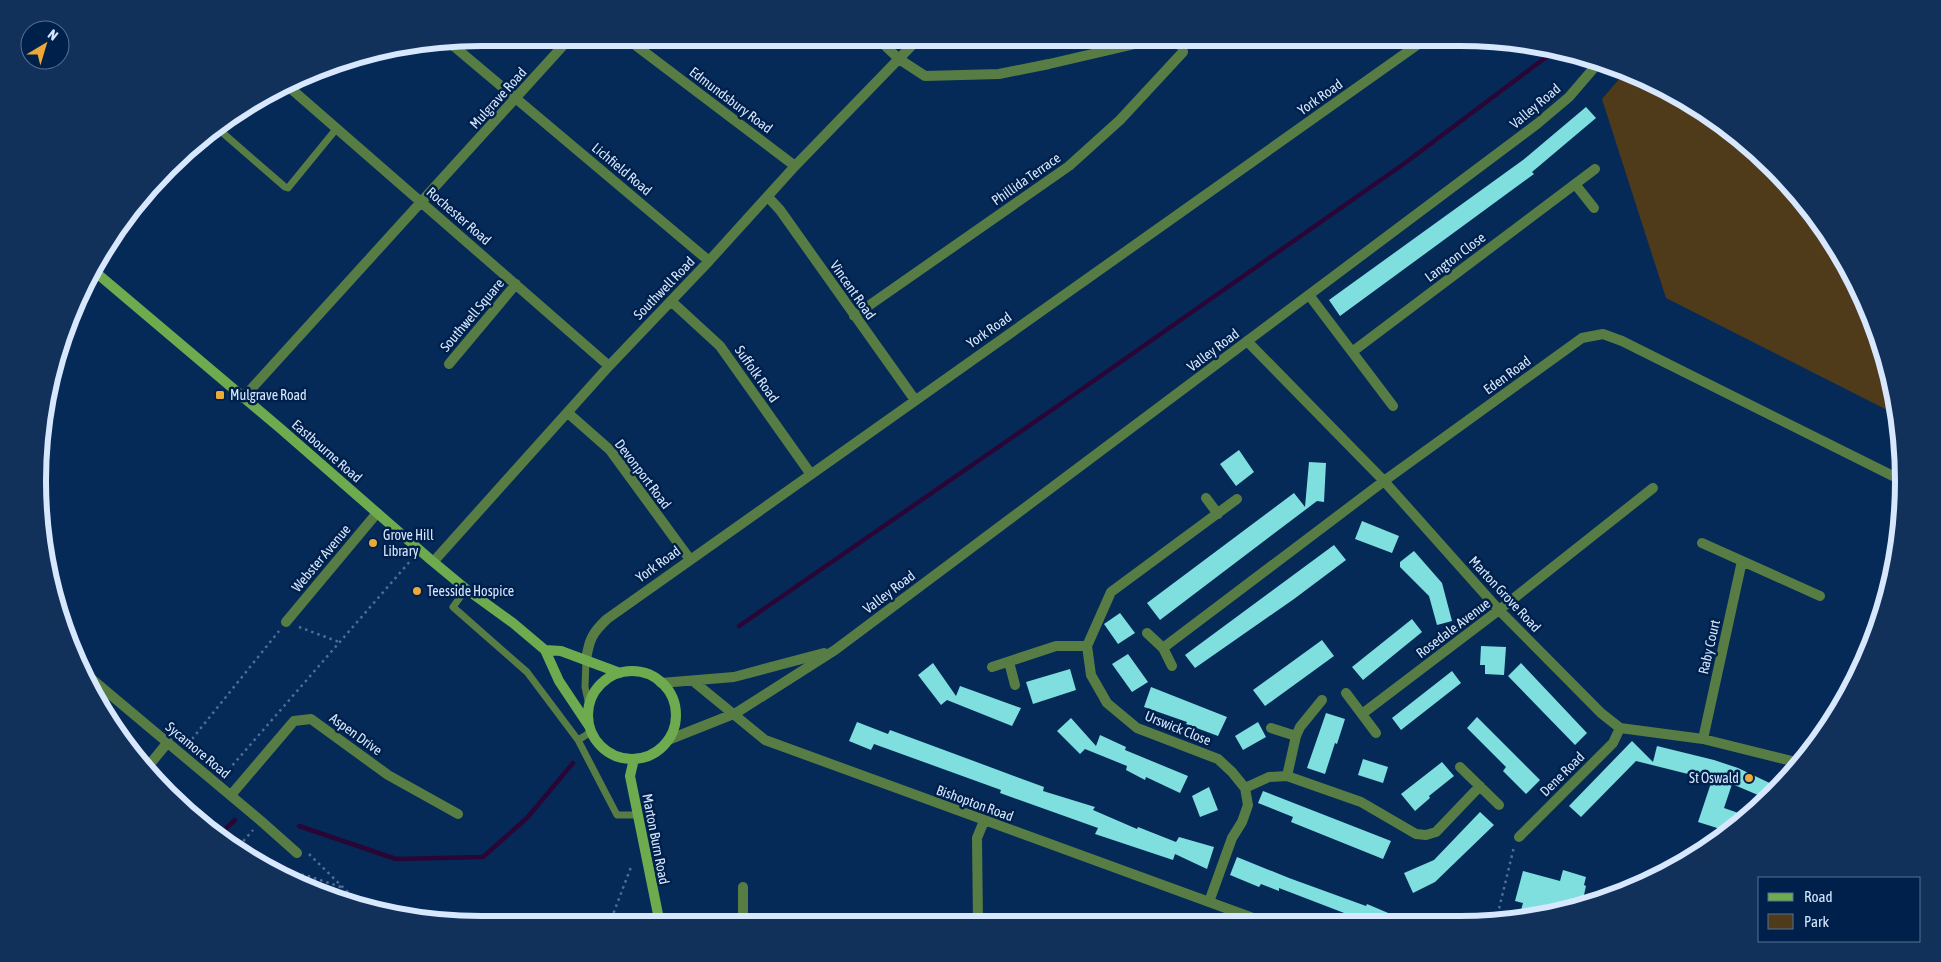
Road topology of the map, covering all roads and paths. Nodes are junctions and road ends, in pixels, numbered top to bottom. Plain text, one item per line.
1 (563, 46) edge
2 (637, 46) edge
3 (885, 46) edge
4 (911, 46) edge
5 (1127, 46) edge
6 (1182, 46) edge
7 (1417, 46) edge
8 (455, 47) edge
9 (899, 59) junction
10 (1594, 67) edge
11 (292, 90) edge
12 (517, 98) junction
13 (337, 128) junction
14 (222, 132) edge
15 (795, 166) junction
16 (1595, 169) dead end
17 (1575, 184) junction
18 (768, 197) junction
19 (421, 201) junction
20 (1594, 208) dead end
21 (709, 261) junction
22 (99, 274) edge
23 (516, 284) junction
24 (1309, 295) junction
25 (671, 300) junction
26 (854, 316) junction
27 (1247, 341) junction
28 (1352, 352) junction
29 (449, 364) dead end
30 (609, 366) junction
31 (243, 398) junction
32 (915, 400) junction
33 (1393, 406) dead end
34 (568, 413) junction
35 (810, 474) junction
36 (1895, 476) edge
37 (1384, 481) junction
38 (1653, 488) dead end
39 (1206, 498) dead end
40 (1237, 499) dead end
41 (377, 513) junction
42 (1218, 514) junction
43 (1702, 543) dead end
44 (689, 558) junction
45 (433, 561) junction
46 (1742, 561) junction
47 (466, 589) junction
48 (1820, 596) dead end
49 (1499, 610) junction
50 (286, 622) junction
51 (1147, 633) dead end
52 (340, 642) junction
53 (1087, 646) junction
54 (1163, 648) junction
55 (545, 650) junction
56 (835, 650) junction
57 (586, 660) junction
58 (1009, 662) junction
59 (1172, 666) dead end
60 (992, 667) dead end
61 (620, 673) junction
62 (693, 681) junction
63 (96, 682) edge
64 (661, 683) junction
65 (1015, 685) dead end
66 (1346, 693) dead end
67 (1322, 700) dead end
68 (589, 705) junction
69 (734, 714) junction
70 (1362, 714) junction
71 (1271, 728) dead end
72 (1620, 728) junction
73 (590, 729) junction
74 (1376, 733) dead end
75 (1296, 736) junction
76 (1703, 739) junction
77 (578, 740) junction
78 (668, 740) junction
79 (168, 742) junction
80 (181, 753) junction
81 (634, 759) junction
82 (1793, 761) edge
83 (150, 764) edge
84 (1460, 767) dead end
85 (1287, 776) junction
86 (216, 784) junction
87 (1480, 786) junction
88 (1245, 788) junction
89 (231, 795) junction
90 (1499, 805) dead end
91 (458, 814) dead end
92 (637, 815) junction
93 (261, 821) junction
94 (984, 821) junction
95 (1519, 837) joint
96 (241, 843) edge
97 (297, 853) joint
98 (630, 866) dead end
99 (296, 874) edge
100 (743, 887) dead end
101 (344, 888) junction
102 (352, 896) edge
103 (1209, 902) junction
104 (1498, 914) edge
105 (474, 916) edge
106 (497, 916) edge
107 (612, 916) edge
108 (658, 916) edge
109 (743, 916) edge
110 (978, 916) edge
111 (1248, 916) edge

1 - 12 street, Mulgrave Road
2 - 15 street, Edmundsbury Road
3 - 9 street
4 - 9 street, Southwell Road
5 - 9 street
6 - 26 street, Phillida Terrace
7 - 32 street, York Road
8 - 12 street, Lichfield Road
9 - 15 street, Southwell Road
10 - 24 street, Valley Road
11 - 13 street, Rochester Road
12 - 19 street, Mulgrave Road
12 - 21 street, Lichfield Road
13 - 14 lane
13 - 19 street, Rochester Road
15 - 18 street, Southwell Road
16 - 17 street, Langton Close
17 - 20 street
17 - 28 street, Langton Close
18 - 21 street, Southwell Road
18 - 26 street, Vincent Road
19 - 23 street, Rochester Road
19 - 31 street, Mulgrave Road
21 - 25 street, Southwell Road
22 - 31 street, Eastbourne Road
23 - 29 street, Southwell Square
23 - 30 street, Rochester Road
24 - 27 street, Valley Road
24 - 28 street
25 - 30 street, Southwell Road
25 - 35 street, Suffolk Road
26 - 32 street, Vincent Road
27 - 37 street, Marton Grove Road
27 - 56 street, Valley Road
28 - 33 street
30 - 34 street, Southwell Road
31 - 41 street, Eastbourne Road
32 - 35 street, York Road
34 - 44 street, Devonport Road
34 - 45 street, Southwell Road
35 - 44 street, York Road
36 - 37 street, Eden Road
37 - 49 street, Marton Grove Road
37 - 54 street, Eden Road
38 - 49 street, Rosedale Avenue
39 - 42 street
40 - 42 street
41 - 45 street, Eastbourne Road
41 - 50 street, Webster Avenue
42 - 53 street
43 - 46 street
44 - 57 street, York Road
45 - 47 street, Eastbourne Road
45 - 52 path
46 - 48 street
46 - 76 street, Raby Court
47 - 55 street, Eastbourne Road
47 - 77 lane
49 - 70 street, Rosedale Avenue
49 - 72 street, Marton Grove Road
50 - 52 path
50 - 80 path
51 - 54 street
52 - 86 path
53 - 58 street
53 - 88 street, Urswick Close
54 - 59 street
55 - 57 street
55 - 73 street
56 - 62 street, Valley Road
56 - 69 street, Valley Road
57 - 61 street
57 - 68 lane
58 - 60 street
58 - 65 street
61 - 64 street
61 - 68 street
62 - 64 street, Valley Road
62 - 69 street, Bishopton Road
63 - 79 street, Sycamore Road
64 - 78 street
66 - 70 street
67 - 75 street
68 - 73 street
69 - 78 street, Valley Road
69 - 94 street, Bishopton Road
70 - 74 street
71 - 75 street
72 - 76 street
72 - 95 street, Dene Road
73 - 77 lane
73 - 81 street
75 - 85 street
76 - 82 street
77 - 92 lane
78 - 81 street
79 - 80 street, Sycamore Road
79 - 83 street
80 - 86 street, Sycamore Road
81 - 92 street, Marton Burn Road
84 - 87 street
85 - 87 street
85 - 88 street
86 - 89 street, Sycamore Road
87 - 90 street
88 - 103 street
89 - 91 street, Aspen Drive
89 - 93 street, Sycamore Road
92 - 108 street, Marton Burn Road
93 - 96 path
93 - 97 street, Sycamore Road
94 - 103 street, Bishopton Road
94 - 110 street
95 - 104 path
97 - 101 path
98 - 107 path
99 - 101 path
100 - 109 street
101 - 102 path
103 - 111 street, Bishopton Road
105 - 106 path

